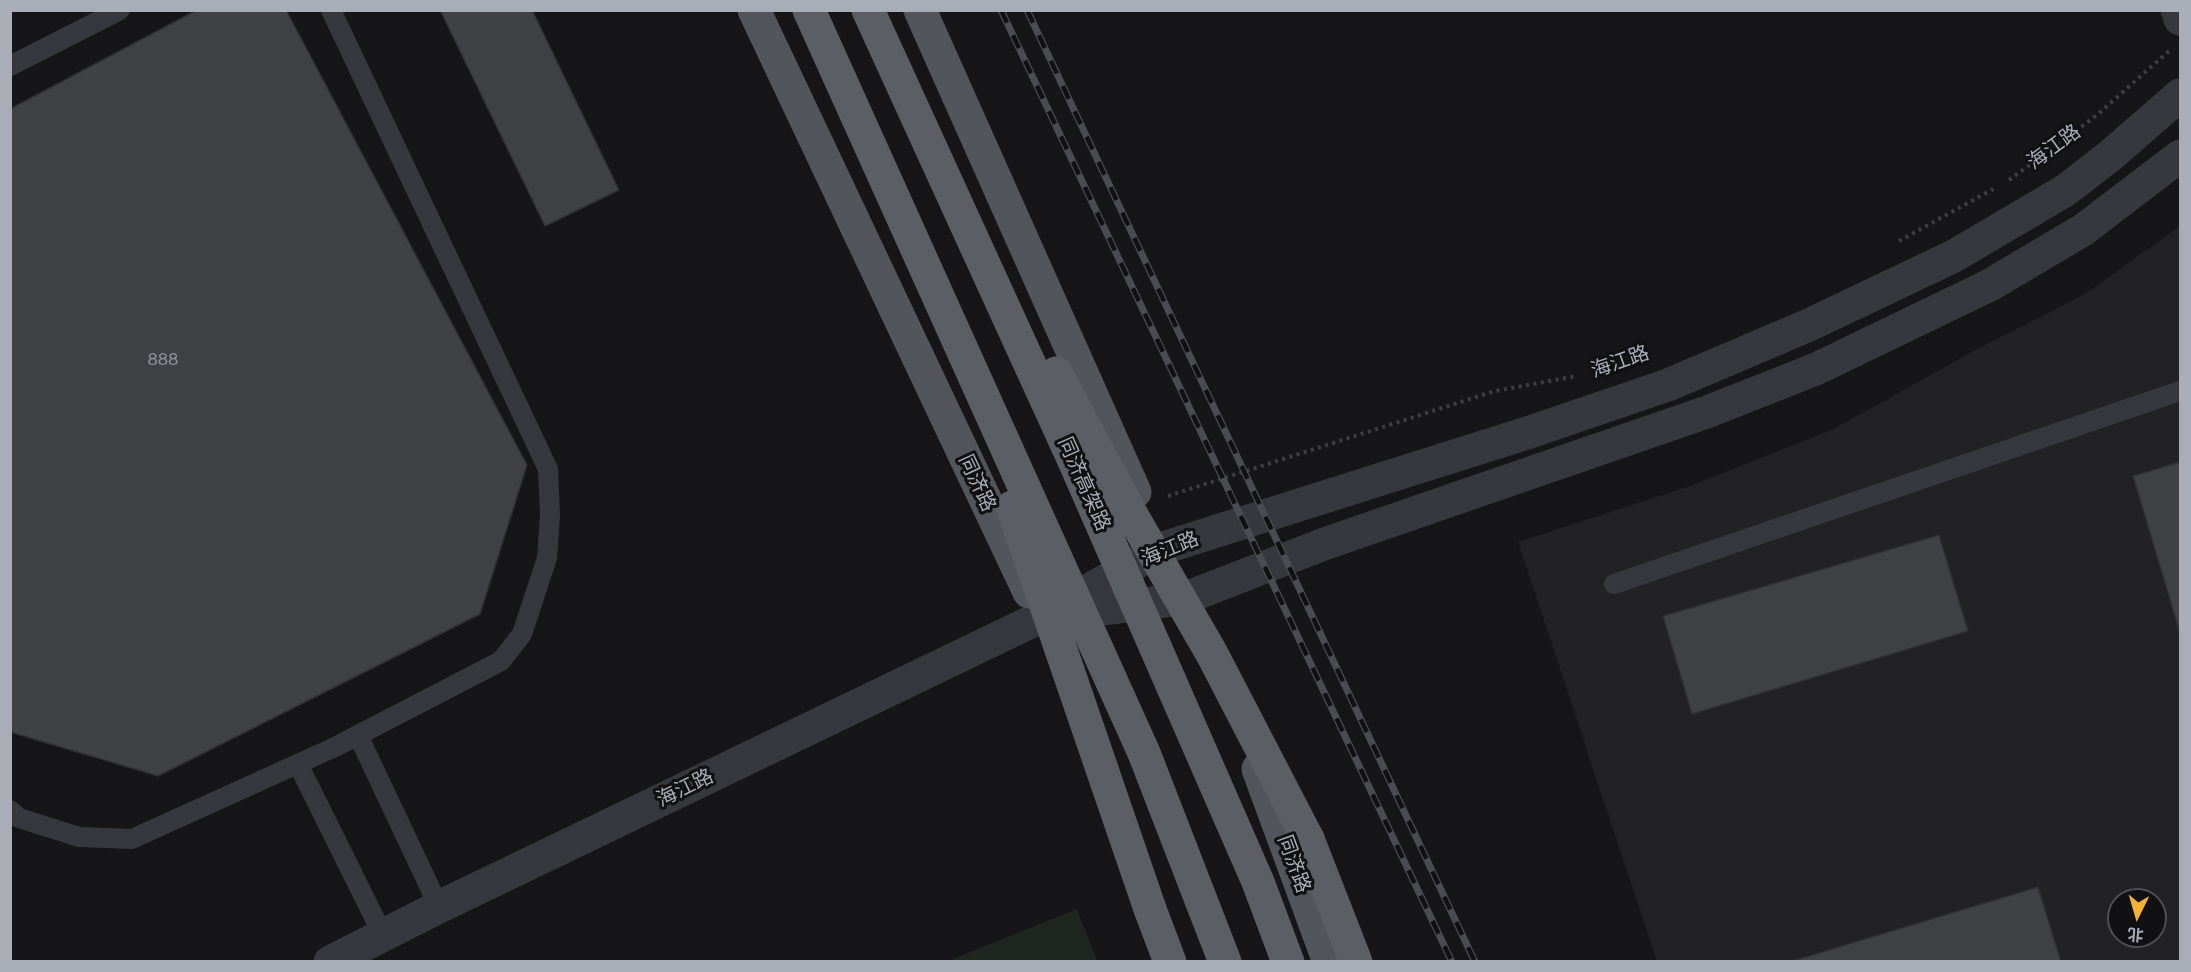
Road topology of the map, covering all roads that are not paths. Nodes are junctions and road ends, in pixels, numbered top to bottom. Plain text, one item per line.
1 (120, 10) edge
2 (331, 10) edge
3 (754, 10) edge
4 (809, 10) edge
5 (868, 10) edge
6 (877, 10) edge
7 (920, 10) edge
8 (2176, 10) edge
9 (2176, 34) edge
10 (10, 66) edge
11 (2181, 95) edge
12 (2181, 156) edge
13 (947, 315) junction
14 (2181, 391) edge
15 (1160, 549) junction
16 (1614, 584) dead end
17 (1183, 599) junction
18 (1041, 617) junction
19 (358, 735) junction
20 (298, 764) junction
21 (10, 810) edge
22 (439, 907) junction
23 (383, 934) junction
24 (330, 962) edge
25 (1170, 962) edge
26 (1187, 962) edge
27 (1225, 962) edge
28 (1288, 962) edge
29 (1329, 962) edge
30 (1356, 962) edge

1 - 10 lane
2 - 19 lane
3 - 18 main road, 同济路
4 - 13 highway, bridge
5 - 28 highway, 同济高架路, bridge
6 - 30 highway, bridge
7 - 15 main road, 同济路
8 - 9 street
11 - 15 street, 海江路
12 - 17 street, 海江路
13 - 25 highway, bridge
13 - 27 highway, bridge
14 - 16 lane
15 - 17 main road, 同济路
15 - 18 street, 海江路
17 - 18 street, 海江路
17 - 29 main road, 同济路
18 - 22 street, 海江路
18 - 26 main road, 同济路
19 - 20 lane
19 - 22 lane
20 - 21 lane
20 - 23 lane
22 - 23 street, 海江路
23 - 24 street, 海江路

